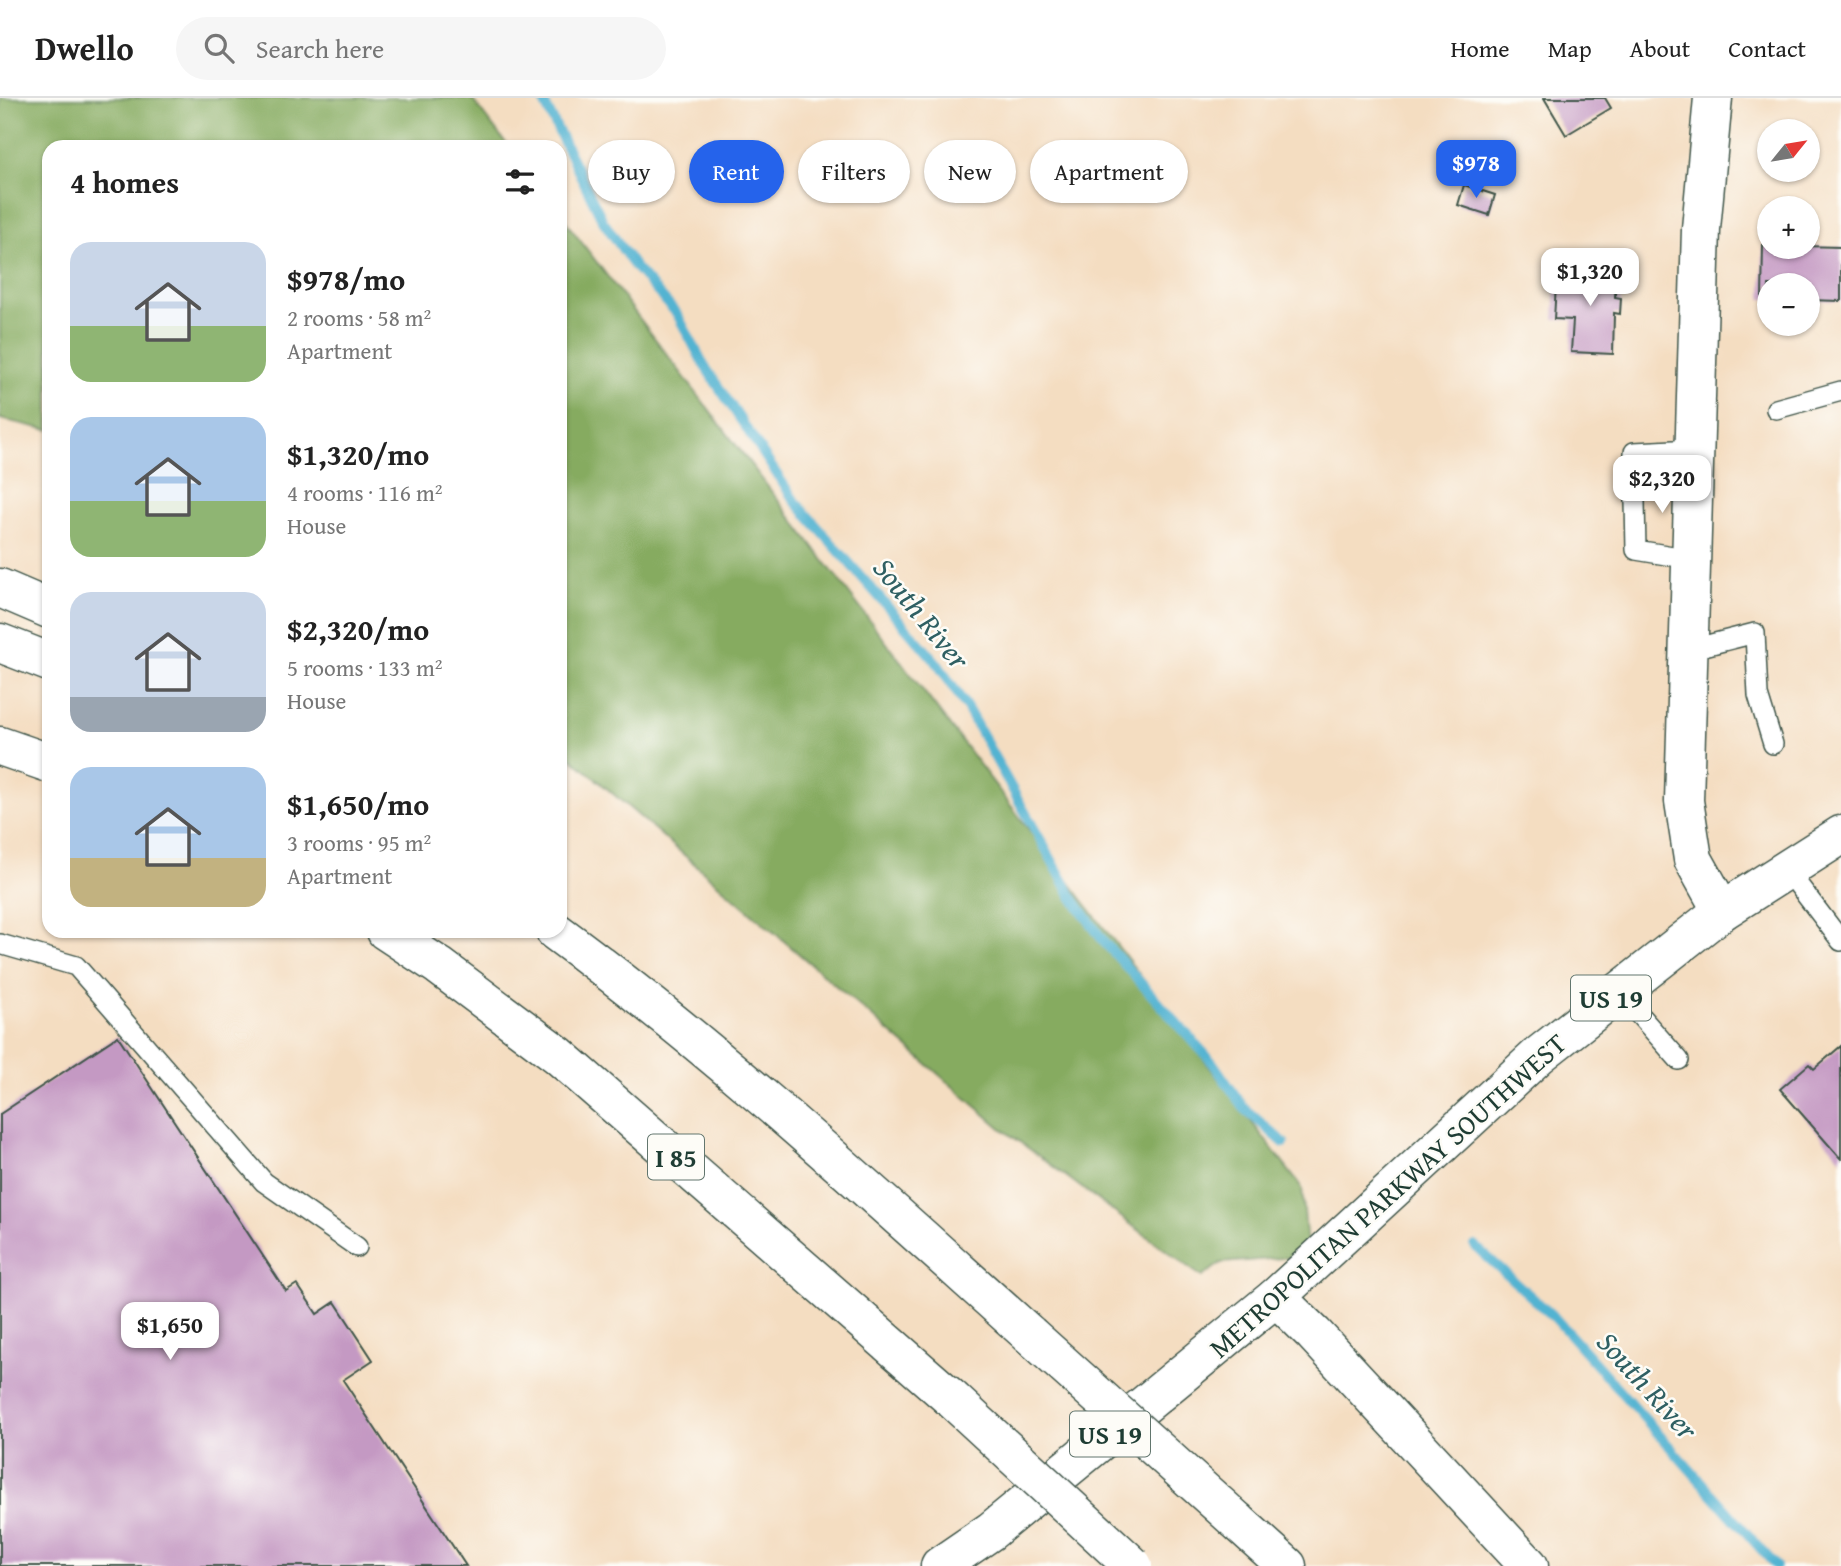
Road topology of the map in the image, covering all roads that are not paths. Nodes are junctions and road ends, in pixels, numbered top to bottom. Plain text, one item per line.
1 (1713, 98) edge
2 (1841, 391) edge
3 (1776, 409) dead end
4 (1694, 449) junction
5 (1691, 559) junction
6 (0, 588) edge
7 (42, 606) edge
8 (0, 642) edge
9 (1688, 650) junction
10 (42, 659) edge
11 (1773, 744) dead end
12 (0, 746) edge
13 (42, 761) edge
14 (0, 776) edge
15 (42, 781) edge
16 (1841, 835) edge
17 (1787, 870) junction
18 (1723, 911) junction
19 (397, 938) edge
20 (564, 938) edge
21 (1841, 941) edge
22 (0, 944) edge
23 (1619, 992) junction
24 (1679, 1060) dead end
25 (357, 1247) dead end
26 (1276, 1297) junction
27 (940, 1566) edge
28 (1133, 1566) edge
29 (1287, 1566) edge
30 (1529, 1566) edge

1 - 4 main road
2 - 3 lane
4 - 5 main road
4 - 5 lane
5 - 9 main road
6 - 7 main road
8 - 10 main road
9 - 11 lane
9 - 18 main road
12 - 13 main road
14 - 15 main road
16 - 17 main road, METROPOLITAN PARKWAY SOUTHWEST / US 19
17 - 18 main road, METROPOLITAN PARKWAY SOUTHWEST / US 19
17 - 21 lane
18 - 23 main road, METROPOLITAN PARKWAY SOUTHWEST / US 19
19 - 28 main road, I 85, bridge
20 - 29 main road, bridge
22 - 25 lane
23 - 24 lane
23 - 26 main road, METROPOLITAN PARKWAY SOUTHWEST / US 19
26 - 27 main road, METROPOLITAN PARKWAY SOUTHWEST / US 19
26 - 30 main road

